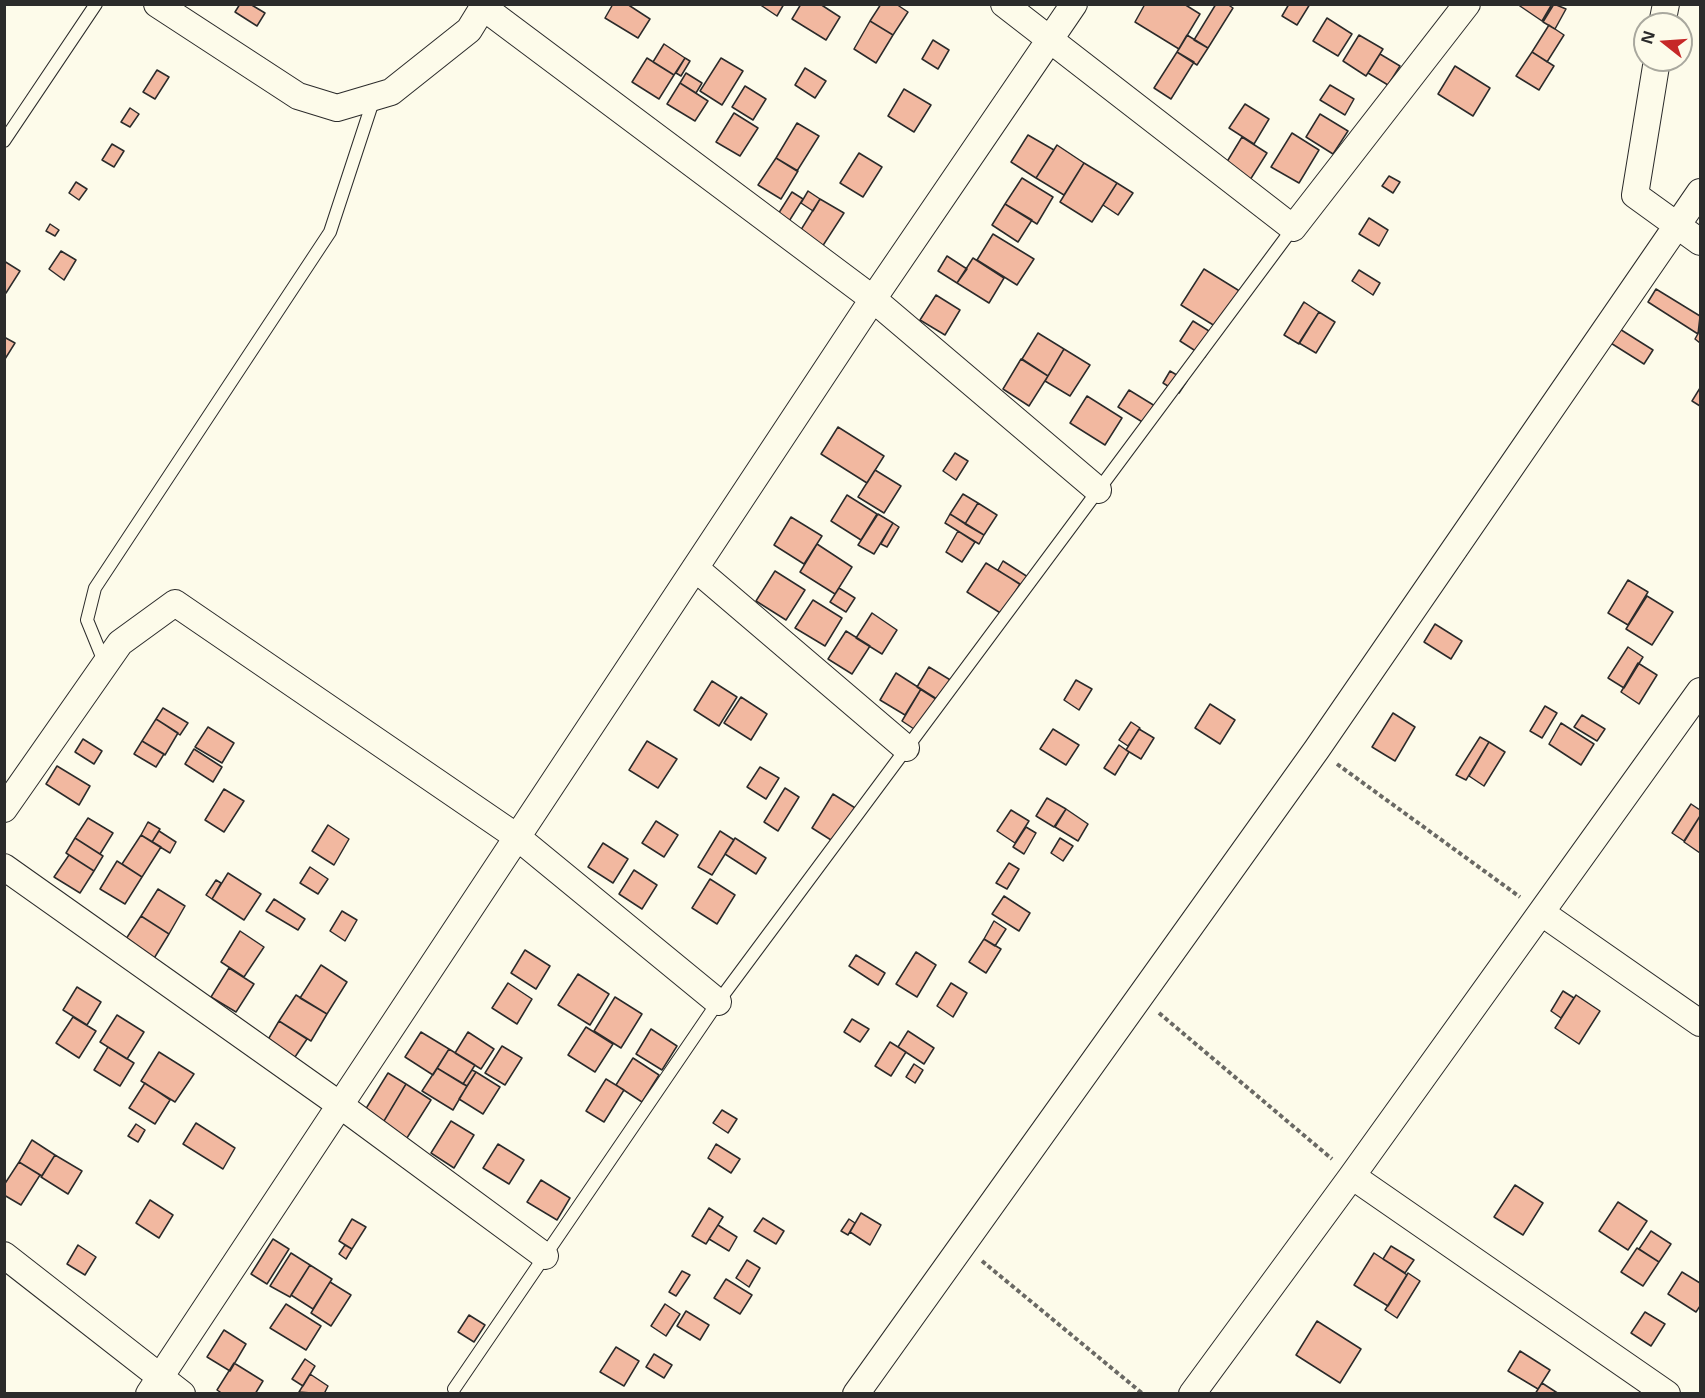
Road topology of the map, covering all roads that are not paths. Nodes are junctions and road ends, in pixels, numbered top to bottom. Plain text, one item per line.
1 (96, 4) edge
2 (157, 4) edge
3 (1004, 4) edge
4 (1074, 4) edge
5 (1467, 4) edge
6 (484, 6) edge
7 (1050, 39) junction
8 (1655, 72) edge
9 (374, 97) junction
10 (4, 141) edge
11 (1701, 192) edge
12 (1676, 225) junction
13 (1293, 228) junction
14 (1701, 242) edge
15 (873, 298) junction
16 (1098, 490) junction
17 (695, 568) junction
18 (105, 664) junction
19 (1701, 691) edge
20 (906, 748) junction
21 (4, 808) edge
22 (517, 837) junction
23 (4, 867) edge
24 (1542, 913) junction
25 (718, 1002) junction
26 (1701, 1023) edge
27 (340, 1105) junction
28 (1352, 1176) junction
29 (4, 1255) edge
30 (545, 1256) junction
31 (155, 1385) edge
32 (454, 1389) dead end
33 (182, 1394) edge
34 (856, 1394) edge
35 (1192, 1394) edge
36 (1666, 1394) edge

1 - 10 lane
2 - 9 street
3 - 7 street
4 - 7 street
5 - 13 street
6 - 9 street
6 - 15 street
7 - 13 street
7 - 15 street
8 - 12 street
9 - 18 lane
11 - 12 street
12 - 14 street
12 - 34 street
13 - 16 lane
15 - 16 street
15 - 17 street
16 - 20 lane
17 - 20 street
17 - 22 street
18 - 21 street
18 - 22 street
19 - 24 street
20 - 25 lane
22 - 25 street
22 - 27 street
23 - 27 street
24 - 26 street
24 - 28 street
25 - 30 lane
27 - 30 street
27 - 31 street
28 - 35 street
28 - 36 street
29 - 31 street
30 - 32 lane
31 - 33 street

